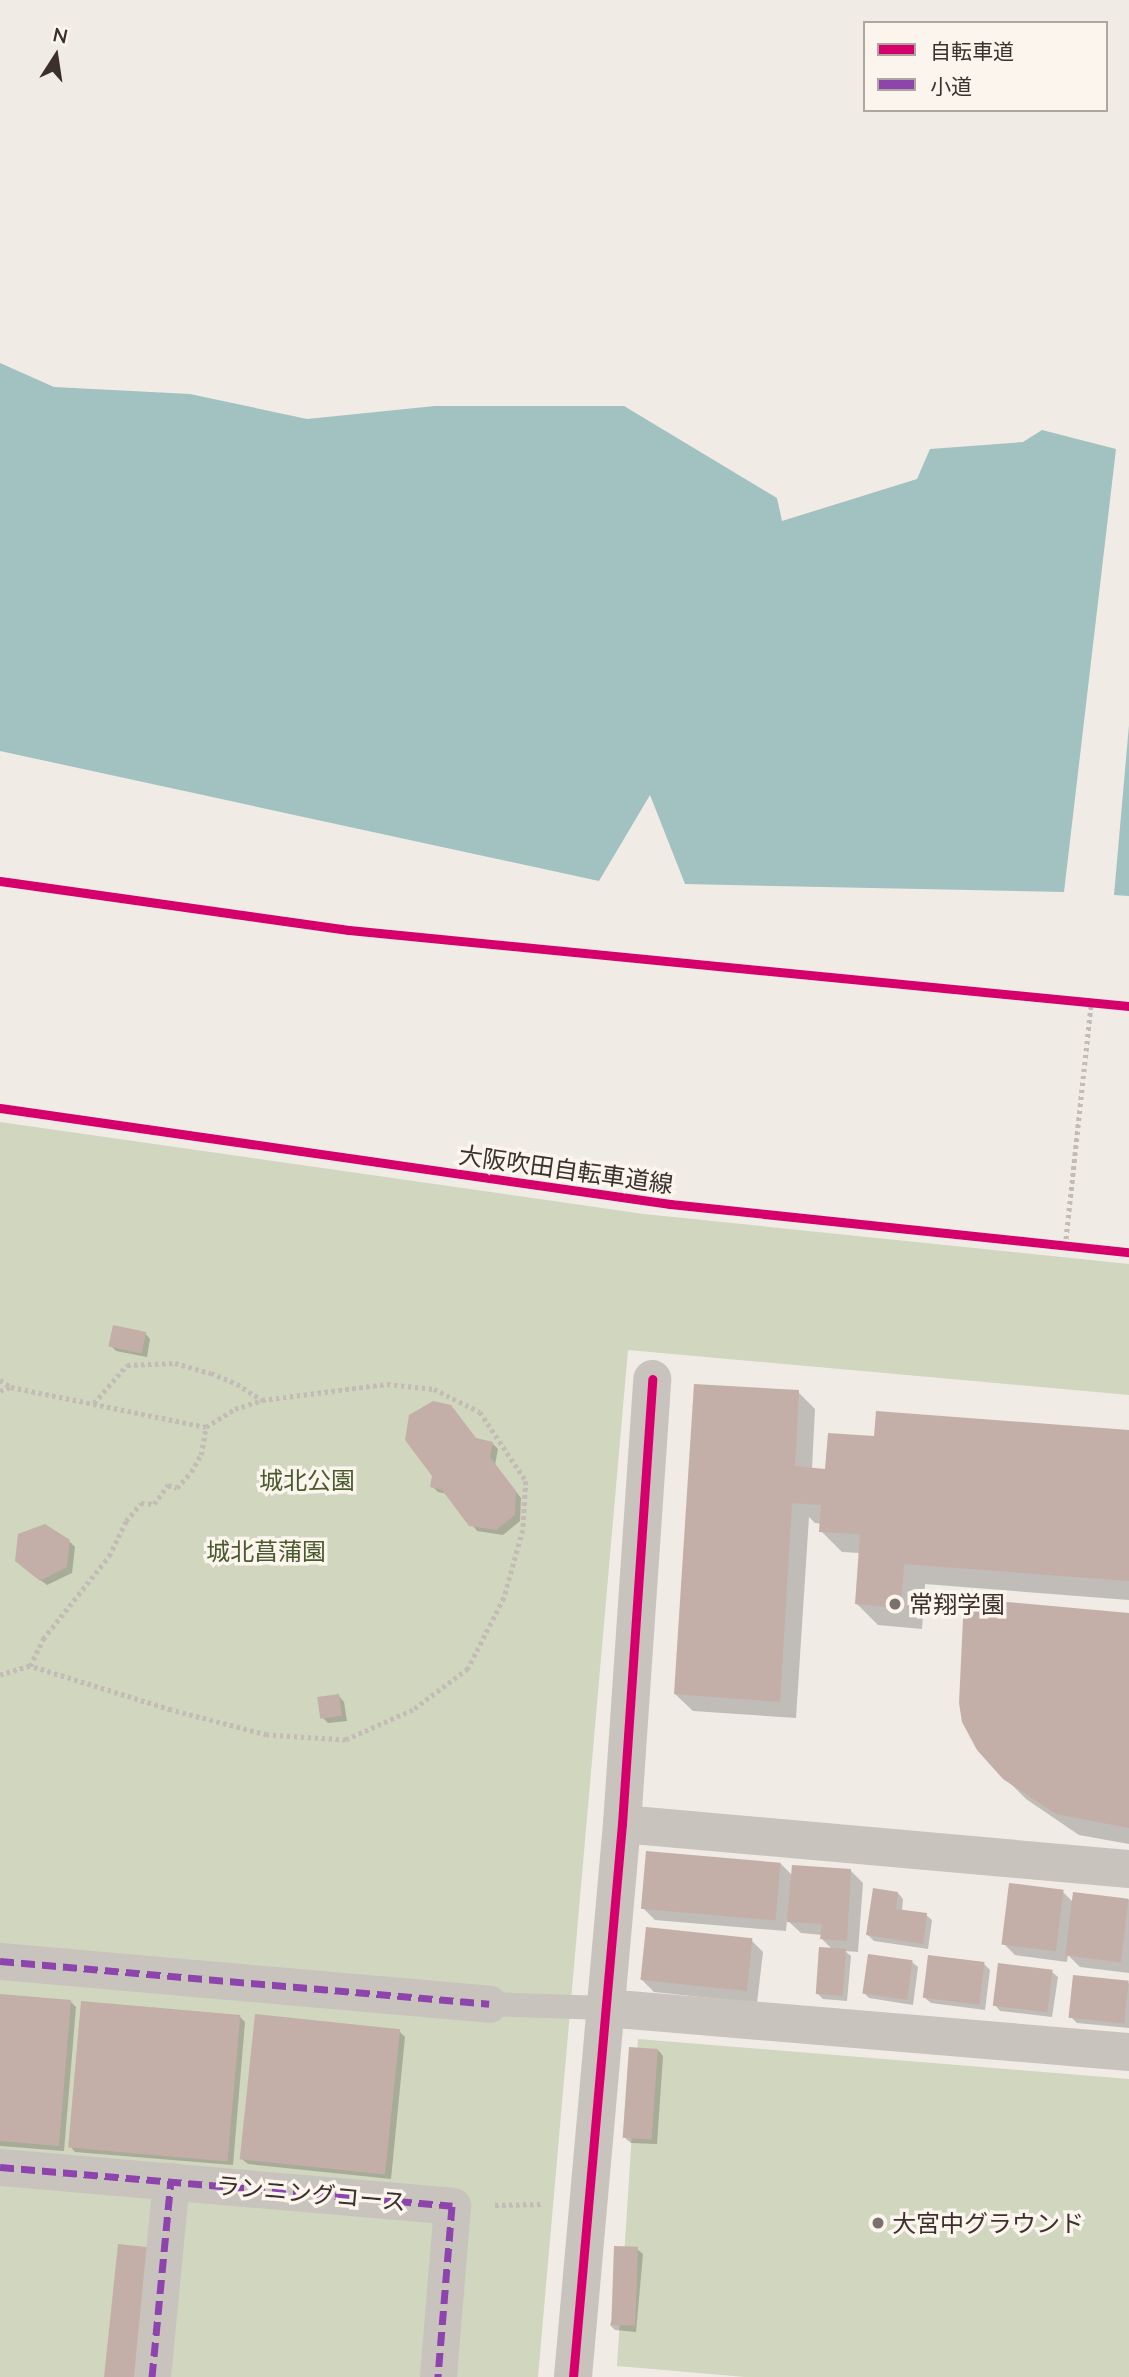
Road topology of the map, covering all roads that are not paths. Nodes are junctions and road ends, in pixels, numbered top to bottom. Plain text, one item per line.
1 (652, 1379) dead end
2 (622, 1824) junction
3 (1129, 1869) edge
4 (0, 1961) edge
5 (489, 2004) joint
6 (605, 2008) junction
7 (1129, 2052) edge
8 (0, 2166) edge
9 (171, 2181) junction
10 (152, 2377) edge
11 (438, 2377) edge
12 (573, 2377) edge

1 - 2 street
2 - 3 street
2 - 6 street
4 - 5 street
5 - 6 lane
6 - 7 street
6 - 12 street
8 - 9 street, ランニングコース
9 - 10 street
9 - 11 street, ランニングコース

